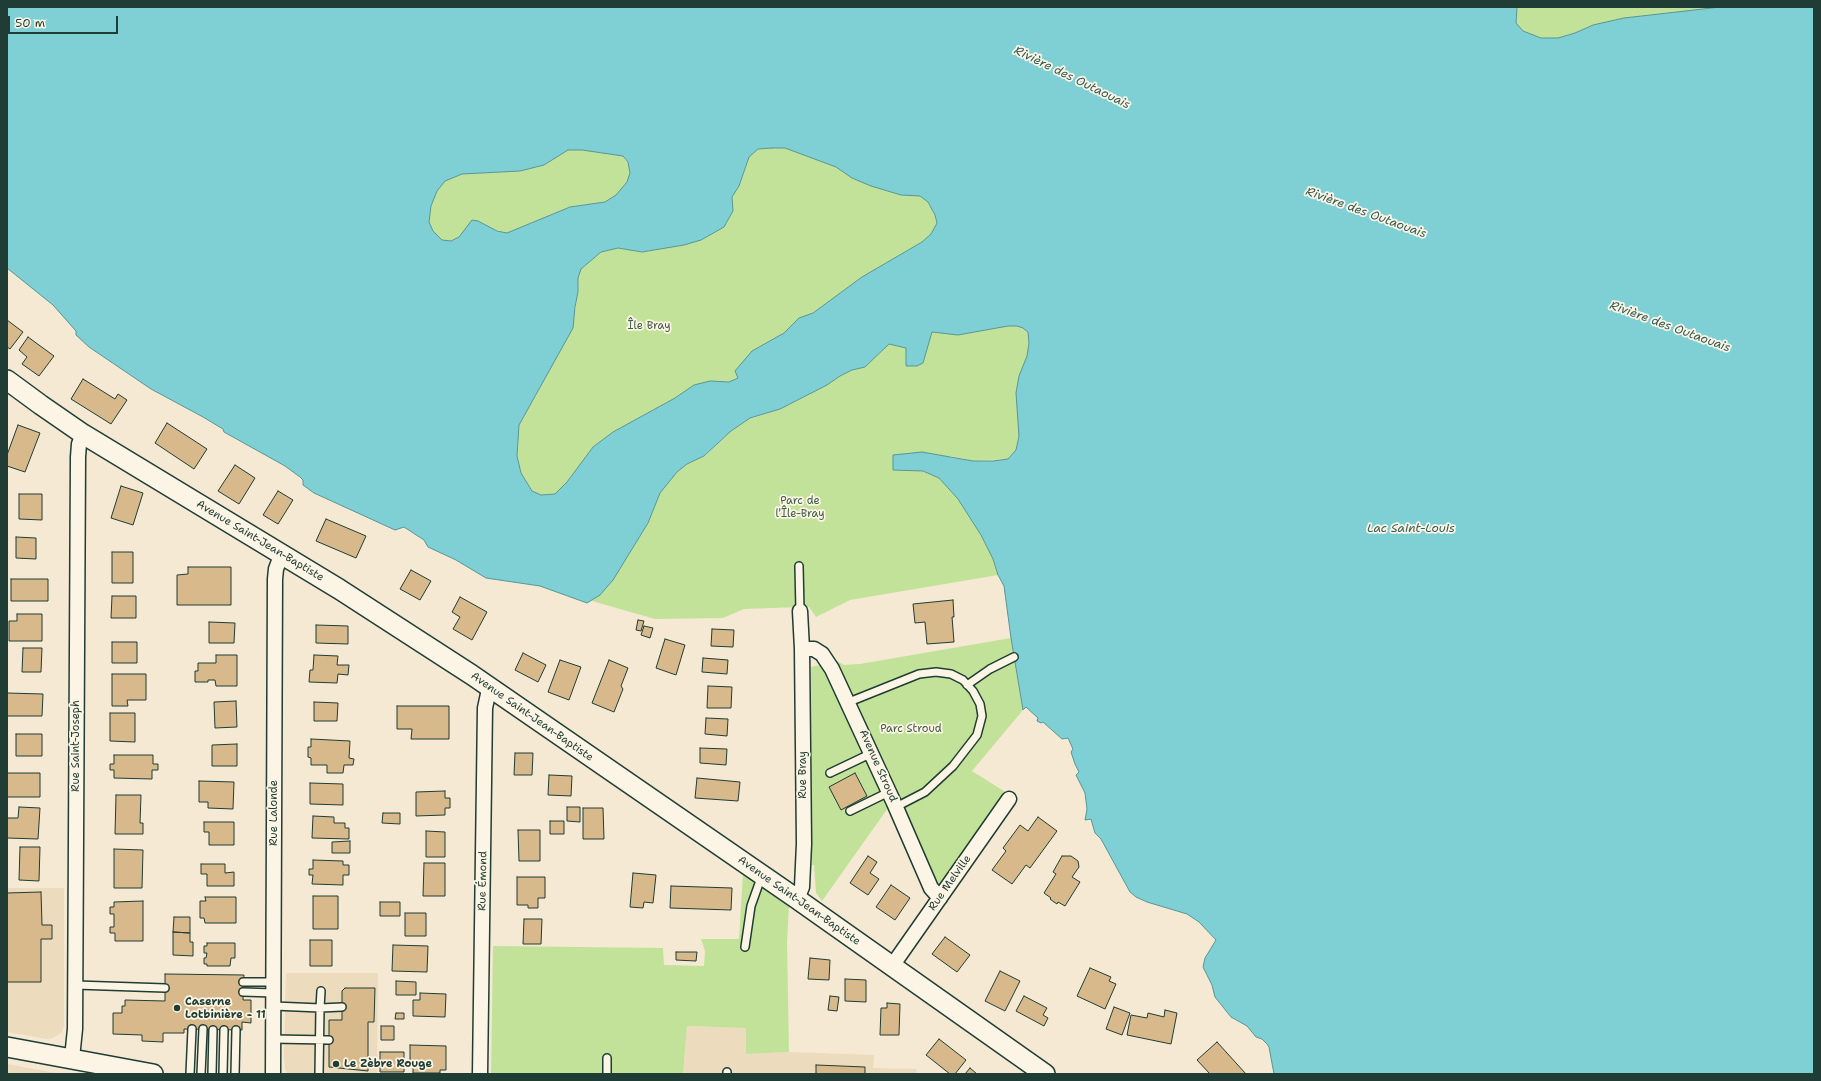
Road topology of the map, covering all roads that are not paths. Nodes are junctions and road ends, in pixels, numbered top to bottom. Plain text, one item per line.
1 (7, 380) edge
2 (83, 434) junction
3 (282, 553) junction
4 (799, 566) dead end
5 (800, 611) joint
6 (802, 649) junction
7 (1014, 657) dead end
8 (967, 685) junction
9 (492, 688) junction
10 (849, 702) junction
11 (872, 752) junction
12 (830, 774) dead end
13 (889, 792) junction
14 (1009, 799) dead end
15 (896, 807) junction
16 (850, 811) dead end
17 (762, 875) junction
18 (940, 898) junction
19 (797, 899) junction
20 (744, 947) dead end
21 (892, 966) junction
22 (243, 982) dead end
23 (76, 985) junction
24 (165, 988) dead end
25 (321, 991) dead end
26 (243, 992) dead end
27 (274, 994) junction
28 (342, 1007) dead end
29 (320, 1008) junction
30 (192, 1029) dead end
31 (202, 1029) dead end
32 (213, 1030) dead end
33 (224, 1030) dead end
34 (236, 1030) dead end
35 (273, 1039) junction
36 (320, 1040) junction
37 (329, 1040) dead end
38 (7, 1047) edge
39 (72, 1058) junction
40 (607, 1058) dead end
41 (104, 1069) edge
42 (147, 1073) edge
43 (190, 1074) edge
44 (201, 1074) edge
45 (212, 1074) edge
46 (223, 1074) edge
47 (235, 1074) edge
48 (273, 1074) edge
49 (319, 1074) edge
50 (480, 1074) edge
51 (607, 1074) edge
52 (1045, 1074) edge

1 - 2 street, Avenue Saint-Jean-Baptiste
2 - 3 street, Avenue Saint-Jean-Baptiste
2 - 23 street, Rue Saint-Joseph
3 - 9 street, Avenue Saint-Jean-Baptiste
3 - 27 street, Rue Lalonde
4 - 5 lane
5 - 6 street, Rue Bray
6 - 10 street, Avenue Stroud
6 - 19 street, Rue Bray
7 - 8 lane
8 - 10 lane
8 - 15 lane
9 - 17 street, Avenue Saint-Jean-Baptiste
9 - 50 street, Rue Émond
10 - 11 street, Avenue Stroud
11 - 12 lane
11 - 13 street, Avenue Stroud
13 - 15 street, Avenue Stroud
13 - 16 lane
14 - 18 street, Rue Melville
15 - 18 street, Avenue Stroud
17 - 19 street, Avenue Saint-Jean-Baptiste
17 - 20 lane
18 - 21 street, Rue Melville
19 - 21 street, Avenue Saint-Jean-Baptiste
21 - 52 street, Avenue Saint-Jean-Baptiste
22 - 27 lane
23 - 24 lane
23 - 39 street, Rue Saint-Joseph
25 - 29 lane
26 - 27 lane
27 - 29 lane
27 - 35 street, Rue Lalonde
28 - 29 lane
29 - 36 lane
30 - 43 lane
31 - 44 lane
32 - 45 lane
33 - 46 lane
34 - 47 lane
35 - 36 lane
35 - 48 street, Rue Lalonde
36 - 37 lane
36 - 49 lane
38 - 39 street
39 - 41 street
40 - 51 lane
41 - 42 street

